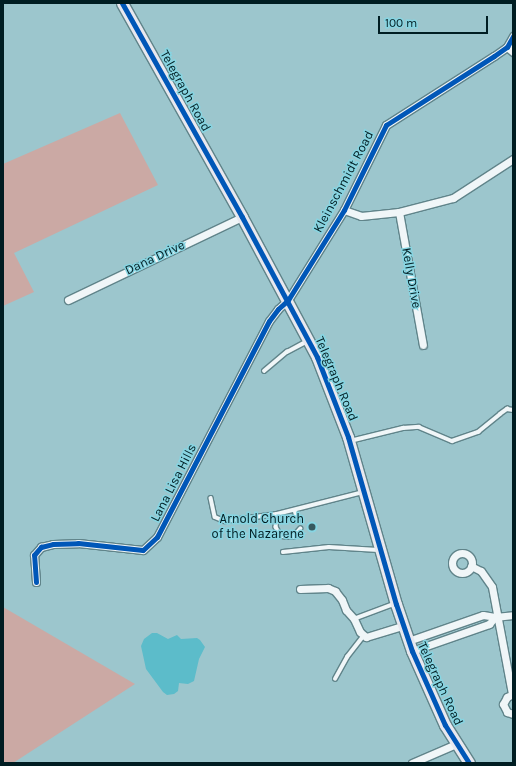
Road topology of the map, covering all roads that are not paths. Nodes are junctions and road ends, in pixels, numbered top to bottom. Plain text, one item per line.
1 (122, 3) edge
2 (513, 36) edge
3 (507, 47) junction
4 (513, 52) edge
5 (513, 159) edge
6 (344, 210) junction
7 (399, 212) junction
8 (242, 217) junction
9 (68, 300) dead end
10 (288, 300) junction
11 (309, 340) junction
12 (423, 344) dead end
13 (264, 371) dead end
14 (513, 410) edge
15 (349, 442) junction
16 (364, 492) junction
17 (210, 498) dead end
18 (295, 510) junction
19 (276, 514) junction
20 (298, 521) dead end
21 (300, 529) dead end
22 (381, 550) junction
23 (284, 552) dead end
24 (472, 566) dead end
25 (36, 582) dead end
26 (300, 589) dead end
27 (396, 604) junction
28 (513, 614) edge
29 (496, 617) junction
30 (354, 619) junction
31 (403, 626) junction
32 (364, 635) junction
33 (410, 646) junction
34 (335, 679) dead end
35 (512, 694) edge
36 (513, 714) edge
37 (456, 744) junction
38 (412, 763) edge
39 (469, 763) edge

1 - 8 main road, Telegraph Road
2 - 3 street, Kleinschmidt Road
3 - 4 street
3 - 6 street, Kleinschmidt Road
5 - 7 street
6 - 7 street
6 - 10 street, Kleinschmidt Road
7 - 12 street, Kelly Drive
8 - 9 street, Dana Drive
8 - 10 main road, Telegraph Road
10 - 11 main road, Telegraph Road
10 - 25 street, Lana Lisa Hills
11 - 13 lane
11 - 15 main road, Telegraph Road
14 - 15 lane
15 - 16 main road, Telegraph Road
16 - 18 lane
16 - 22 main road, Telegraph Road
17 - 19 lane
18 - 19 lane
18 - 20 lane
19 - 21 lane
22 - 23 lane
22 - 27 main road, Telegraph Road
24 - 29 street
26 - 30 street
27 - 30 lane
27 - 31 main road, Telegraph Road
28 - 29 street
29 - 33 street
29 - 33 street
29 - 35 street
30 - 32 street
31 - 32 street
31 - 33 main road, Telegraph Road
32 - 34 lane
33 - 37 main road, Telegraph Road
35 - 36 street
37 - 38 street
37 - 39 main road, Telegraph Road

